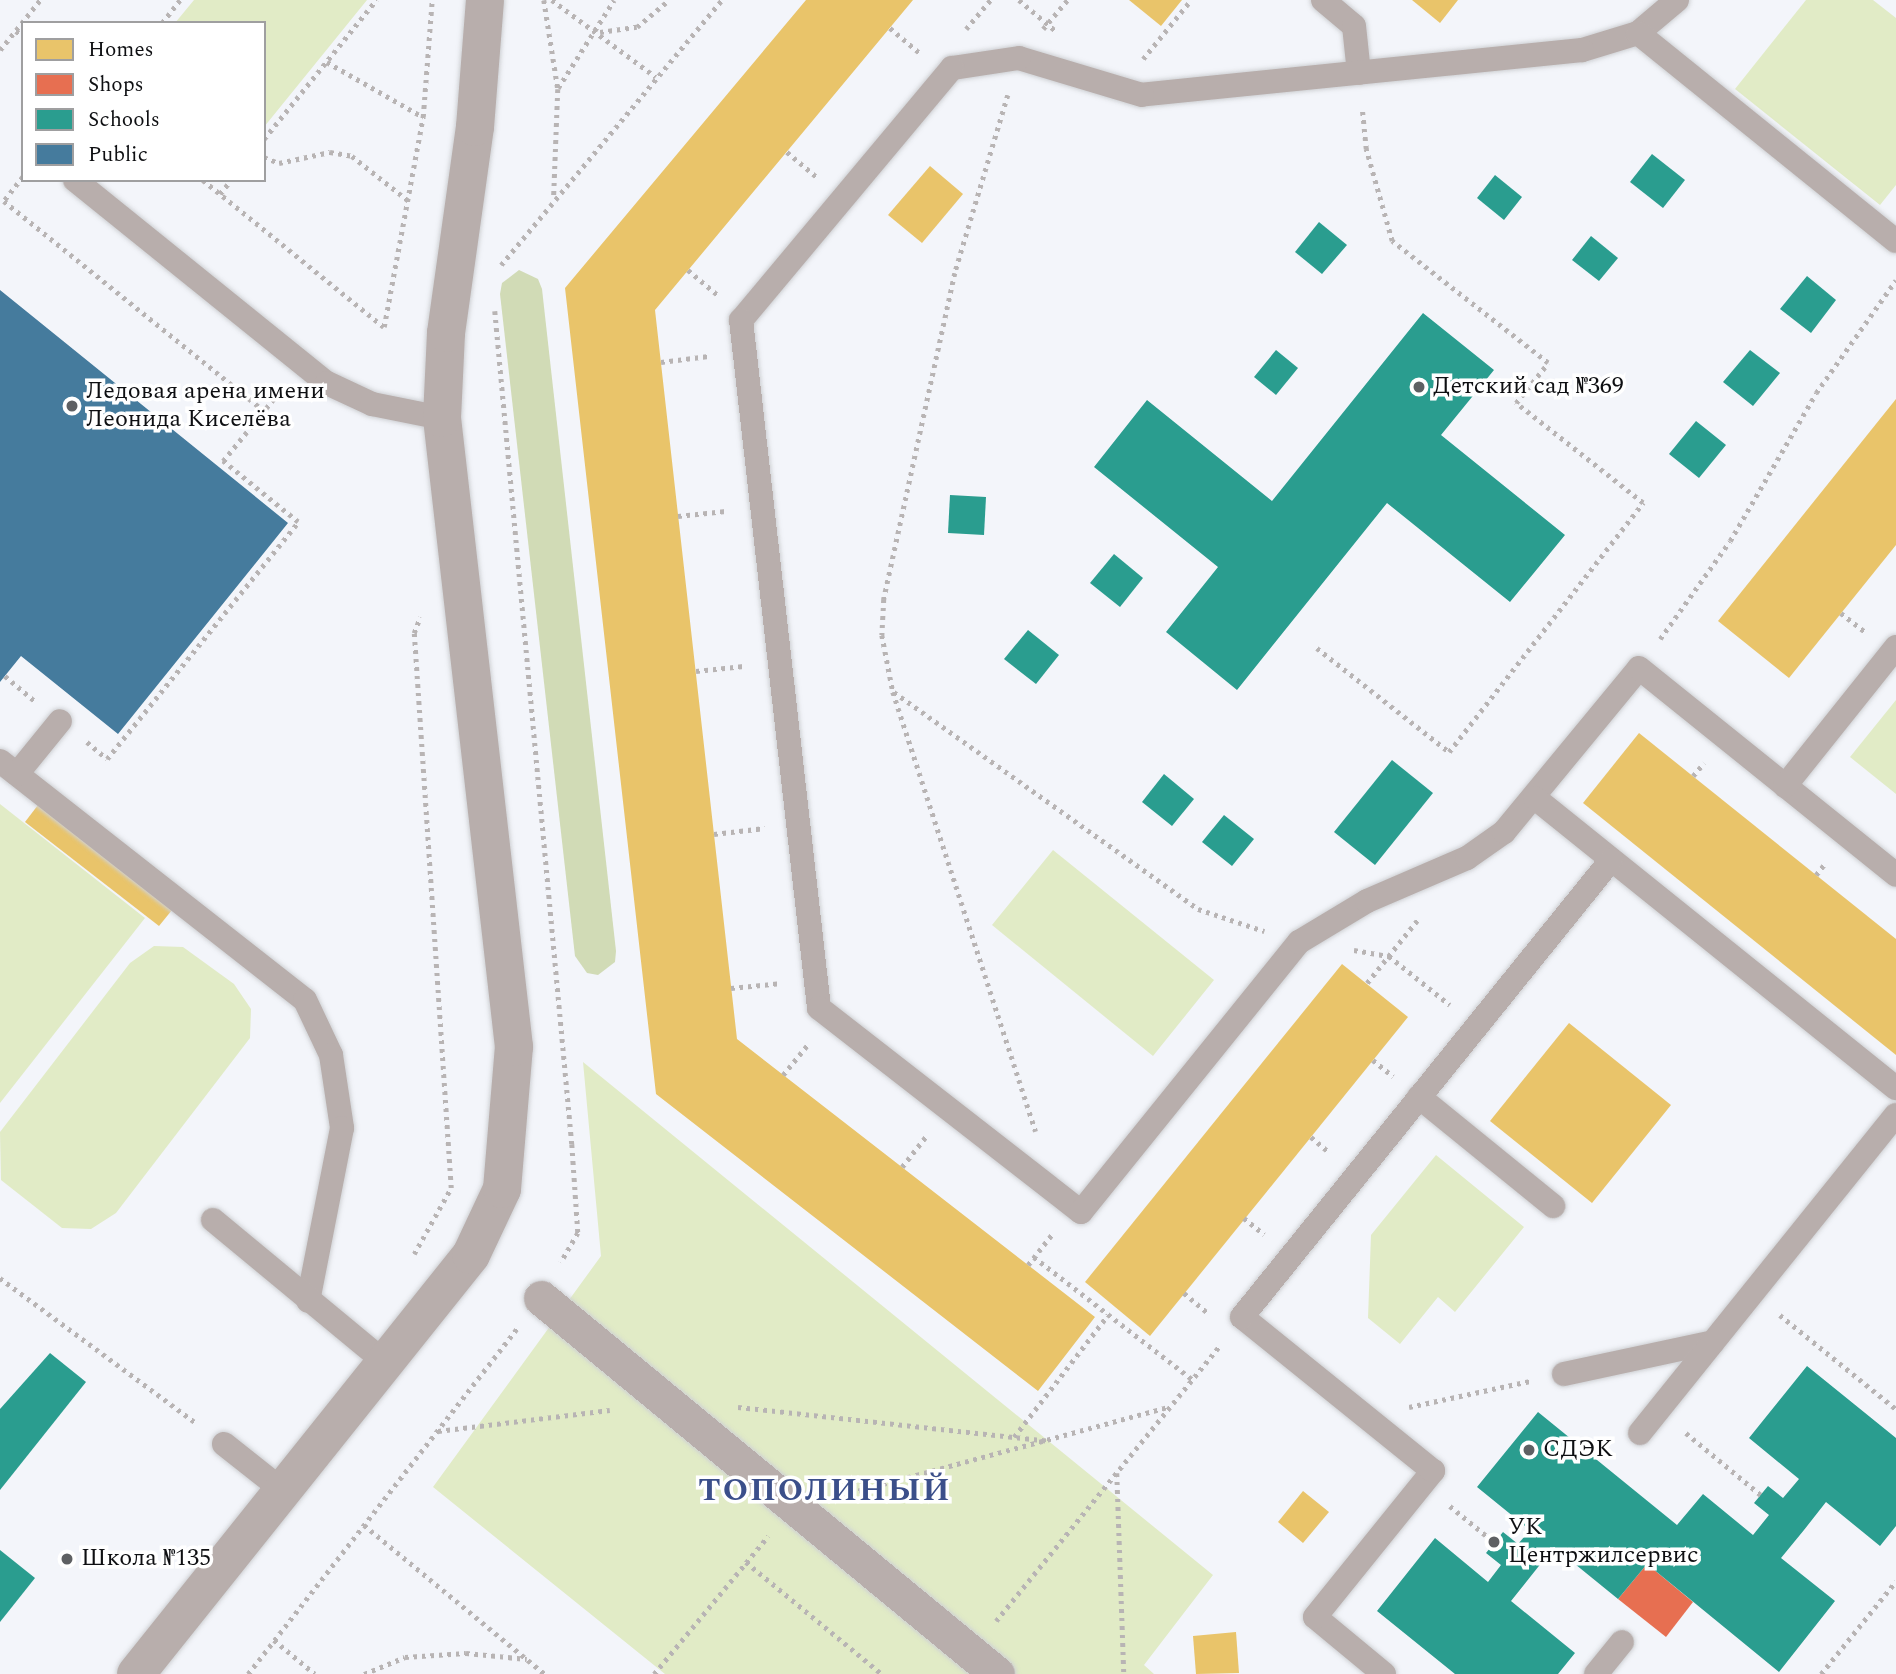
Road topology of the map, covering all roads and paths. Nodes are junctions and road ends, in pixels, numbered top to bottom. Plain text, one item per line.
1 (40, 0) edge
2 (180, 0) edge
3 (376, 0) edge
4 (432, 0) edge
5 (485, 0) edge
6 (544, 0) edge
7 (552, 0) edge
8 (614, 0) edge
9 (669, 0) edge
10 (722, 0) edge
11 (1019, 0) edge
12 (1192, 0) edge
13 (1323, 0) edge
14 (1677, 0) edge
15 (24, 21) edge
16 (164, 21) edge
17 (21, 25) edge
18 (890, 28) dead end
19 (16, 31) junction
20 (598, 32) junction
21 (1638, 33) junction
22 (21, 35) edge
23 (1066, 38) dead end
24 (0, 51) edge
25 (926, 58) dead end
26 (1019, 58) junction
27 (327, 62) junction
28 (1140, 64) dead end
29 (1359, 72) junction
30 (656, 77) junction
31 (558, 89) junction
32 (423, 117) junction
33 (266, 137) edge
34 (787, 152) dead end
35 (266, 158) edge
36 (21, 180) edge
37 (823, 181) dead end
38 (77, 182) edge
39 (205, 182) edge
40 (229, 182) edge
41 (220, 194) junction
42 (554, 196) junction
43 (410, 203) junction
44 (1896, 241) edge
45 (502, 260) dead end
46 (688, 270) dead end
47 (1896, 280) edge
48 (724, 300) dead end
49 (722, 355) dead end
50 (661, 362) dead end
51 (302, 363) junction
52 (264, 411) junction
53 (442, 418) junction
54 (739, 509) dead end
55 (678, 516) dead end
56 (423, 608) dead end
57 (1841, 613) dead end
58 (1887, 645) edge
59 (1317, 648) dead end
60 (757, 665) dead end
61 (1639, 668) junction
62 (696, 671) dead end
63 (893, 692) junction
64 (60, 721) joint
65 (8, 768) edge
66 (1785, 786) junction
67 (1535, 798) junction
68 (775, 827) dead end
69 (713, 834) dead end
70 (1611, 860) junction
71 (1896, 875) edge
72 (1298, 942) junction
73 (1389, 956) dead end
74 (1375, 972) dead end
75 (792, 982) dead end
76 (1367, 983) dead end
77 (731, 988) dead end
78 (1453, 1008) dead end
79 (812, 1038) dead end
80 (1373, 1060) dead end
81 (1390, 1073) dead end
82 (783, 1075) dead end
83 (1896, 1088) edge
84 (1419, 1097) junction
85 (1896, 1115) edge
86 (930, 1130) dead end
87 (1311, 1137) dead end
88 (1328, 1151) dead end
89 (902, 1167) dead end
90 (1055, 1192) junction
91 (1553, 1206) dead end
92 (1244, 1218) dead end
93 (212, 1220) dead end
94 (1261, 1232) dead end
95 (1034, 1257) junction
96 (407, 1265) dead end
97 (1028, 1265) dead end
98 (0, 1278) edge
99 (1184, 1293) dead end
100 (1753, 1293) junction
101 (541, 1298) dead end
102 (308, 1301) junction
103 (1201, 1307) dead end
104 (1108, 1315) junction
105 (1242, 1317) junction
106 (1713, 1342) junction
107 (387, 1364) junction
108 (1564, 1374) joint
109 (1192, 1379) junction
110 (1337, 1393) junction
111 (667, 1402) junction
112 (1169, 1407) junction
113 (1896, 1409) edge
114 (437, 1431) dead end
115 (1640, 1433) dead end
116 (1014, 1437) junction
117 (1050, 1441) junction
118 (1696, 1442) dead end
119 (224, 1444) joint
120 (1117, 1472) junction
121 (282, 1490) junction
122 (1761, 1494) dead end
123 (793, 1506) junction
124 (364, 1525) dead end
125 (1483, 1533) dead end
126 (1494, 1542) dead end
127 (746, 1562) junction
128 (1896, 1581) edge
129 (274, 1640) dead end
130 (1622, 1642) dead end
131 (527, 1659) junction
132 (984, 1663) edge
133 (136, 1674) edge
134 (315, 1674) edge
135 (364, 1674) edge
136 (545, 1674) edge
137 (654, 1674) edge
138 (882, 1674) edge
139 (1124, 1674) edge
140 (1384, 1674) edge
141 (1596, 1674) edge
142 (1821, 1674) edge

1 - 15 path
2 - 16 path
3 - 27 path
4 - 32 path
5 - 53 street
6 - 31 path
7 - 20 path
8 - 20 path
9 - 20 path
10 - 30 path
11 - 23 path
12 - 28 path
13 - 29 lane
14 - 21 lane
17 - 19 path
18 - 25 path
19 - 22 path
19 - 24 path
20 - 30 path
20 - 31 path
21 - 29 lane
21 - 44 lane
26 - 29 lane
26 - 63 path
26 - 90 lane
27 - 32 path
27 - 33 path
29 - 59 path
30 - 42 path
31 - 42 path
32 - 43 path
34 - 37 path
35 - 43 path
36 - 52 path
38 - 51 lane
39 - 41 path
40 - 41 path
41 - 43 path
42 - 45 path
46 - 48 path
47 - 61 path
49 - 50 path
51 - 52 path
51 - 53 lane
52 - 64 path
53 - 107 street
54 - 55 path
56 - 96 path
57 - 58 path
58 - 66 lane
60 - 62 path
61 - 66 lane
61 - 67 lane
63 - 72 path
63 - 90 path
64 - 65 lane
65 - 102 lane
66 - 71 lane
67 - 70 lane
67 - 72 lane
68 - 69 path
70 - 83 lane
70 - 84 lane
72 - 90 lane
73 - 78 path
74 - 76 path
75 - 77 path
79 - 82 path
80 - 81 path
84 - 91 lane
84 - 105 lane
85 - 100 lane
86 - 89 path
87 - 88 path
90 - 95 path
92 - 94 path
93 - 102 lane
95 - 97 path
95 - 104 path
98 - 119 path
99 - 103 path
100 - 106 lane
100 - 113 path
101 - 111 street
102 - 107 lane
104 - 109 path
104 - 116 path
105 - 109 path
105 - 110 lane
106 - 108 lane
106 - 115 lane
107 - 121 street
108 - 110 path
109 - 112 path
110 - 140 lane
111 - 114 path
111 - 116 path
111 - 123 street
112 - 117 path
112 - 120 path
116 - 117 path
117 - 123 path
118 - 122 path
119 - 121 lane
120 - 132 path
120 - 139 path
121 - 133 street
123 - 127 path
123 - 132 street
124 - 131 path
125 - 126 path
127 - 137 path
127 - 138 path
128 - 142 path
129 - 134 path
130 - 141 lane
131 - 135 path
131 - 136 path

